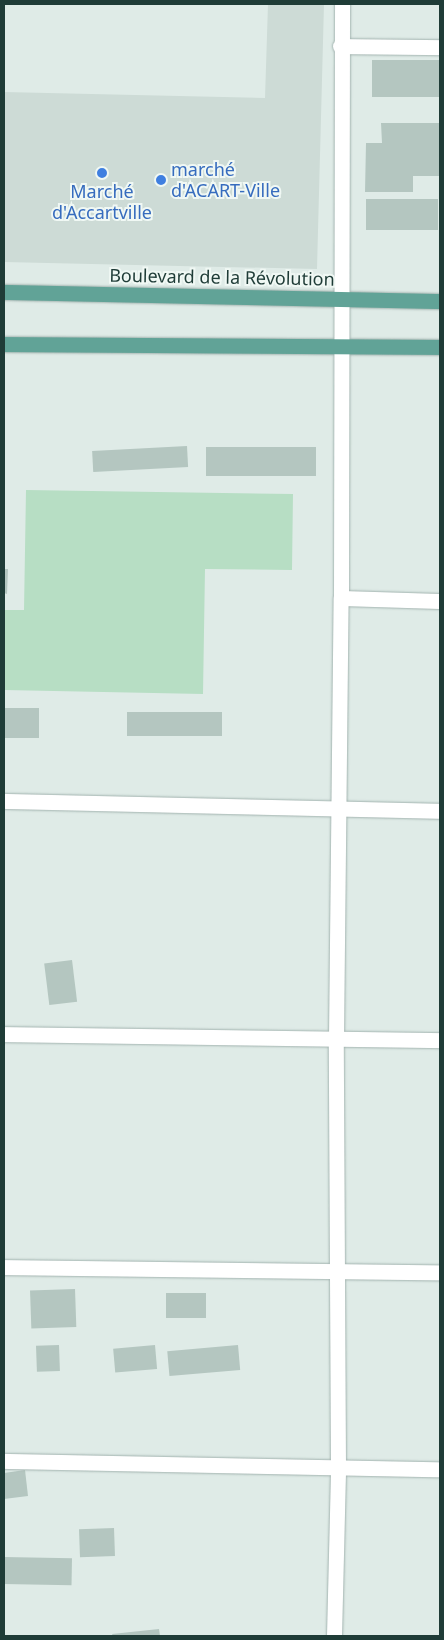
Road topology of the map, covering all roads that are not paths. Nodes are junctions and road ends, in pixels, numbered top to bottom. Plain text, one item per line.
1 (342, 4) edge
2 (340, 46) junction
3 (440, 47) edge
4 (4, 292) edge
5 (339, 297) junction
6 (440, 301) edge
7 (4, 344) edge
8 (342, 345) junction
9 (440, 347) edge
10 (341, 598) junction
11 (440, 601) edge
12 (4, 801) edge
13 (338, 809) junction
14 (440, 811) edge
15 (4, 1034) edge
16 (336, 1039) junction
17 (440, 1040) edge
18 (4, 1267) edge
19 (336, 1272) junction
20 (440, 1272) edge
21 (4, 1461) edge
22 (338, 1467) junction
23 (440, 1469) edge
24 (334, 1636) edge

1 - 2 street
2 - 3 street
2 - 5 street
4 - 5 main road, Boulevard de la Révolution
5 - 6 main road, Boulevard de la Révolution
5 - 8 street
7 - 8 main road
8 - 9 main road
8 - 10 street
10 - 11 street
10 - 13 street
12 - 13 street
13 - 14 street
13 - 16 street
15 - 16 street
16 - 17 street
16 - 19 street
18 - 19 street
19 - 20 street
19 - 22 street
21 - 22 street
22 - 23 street
22 - 24 street

